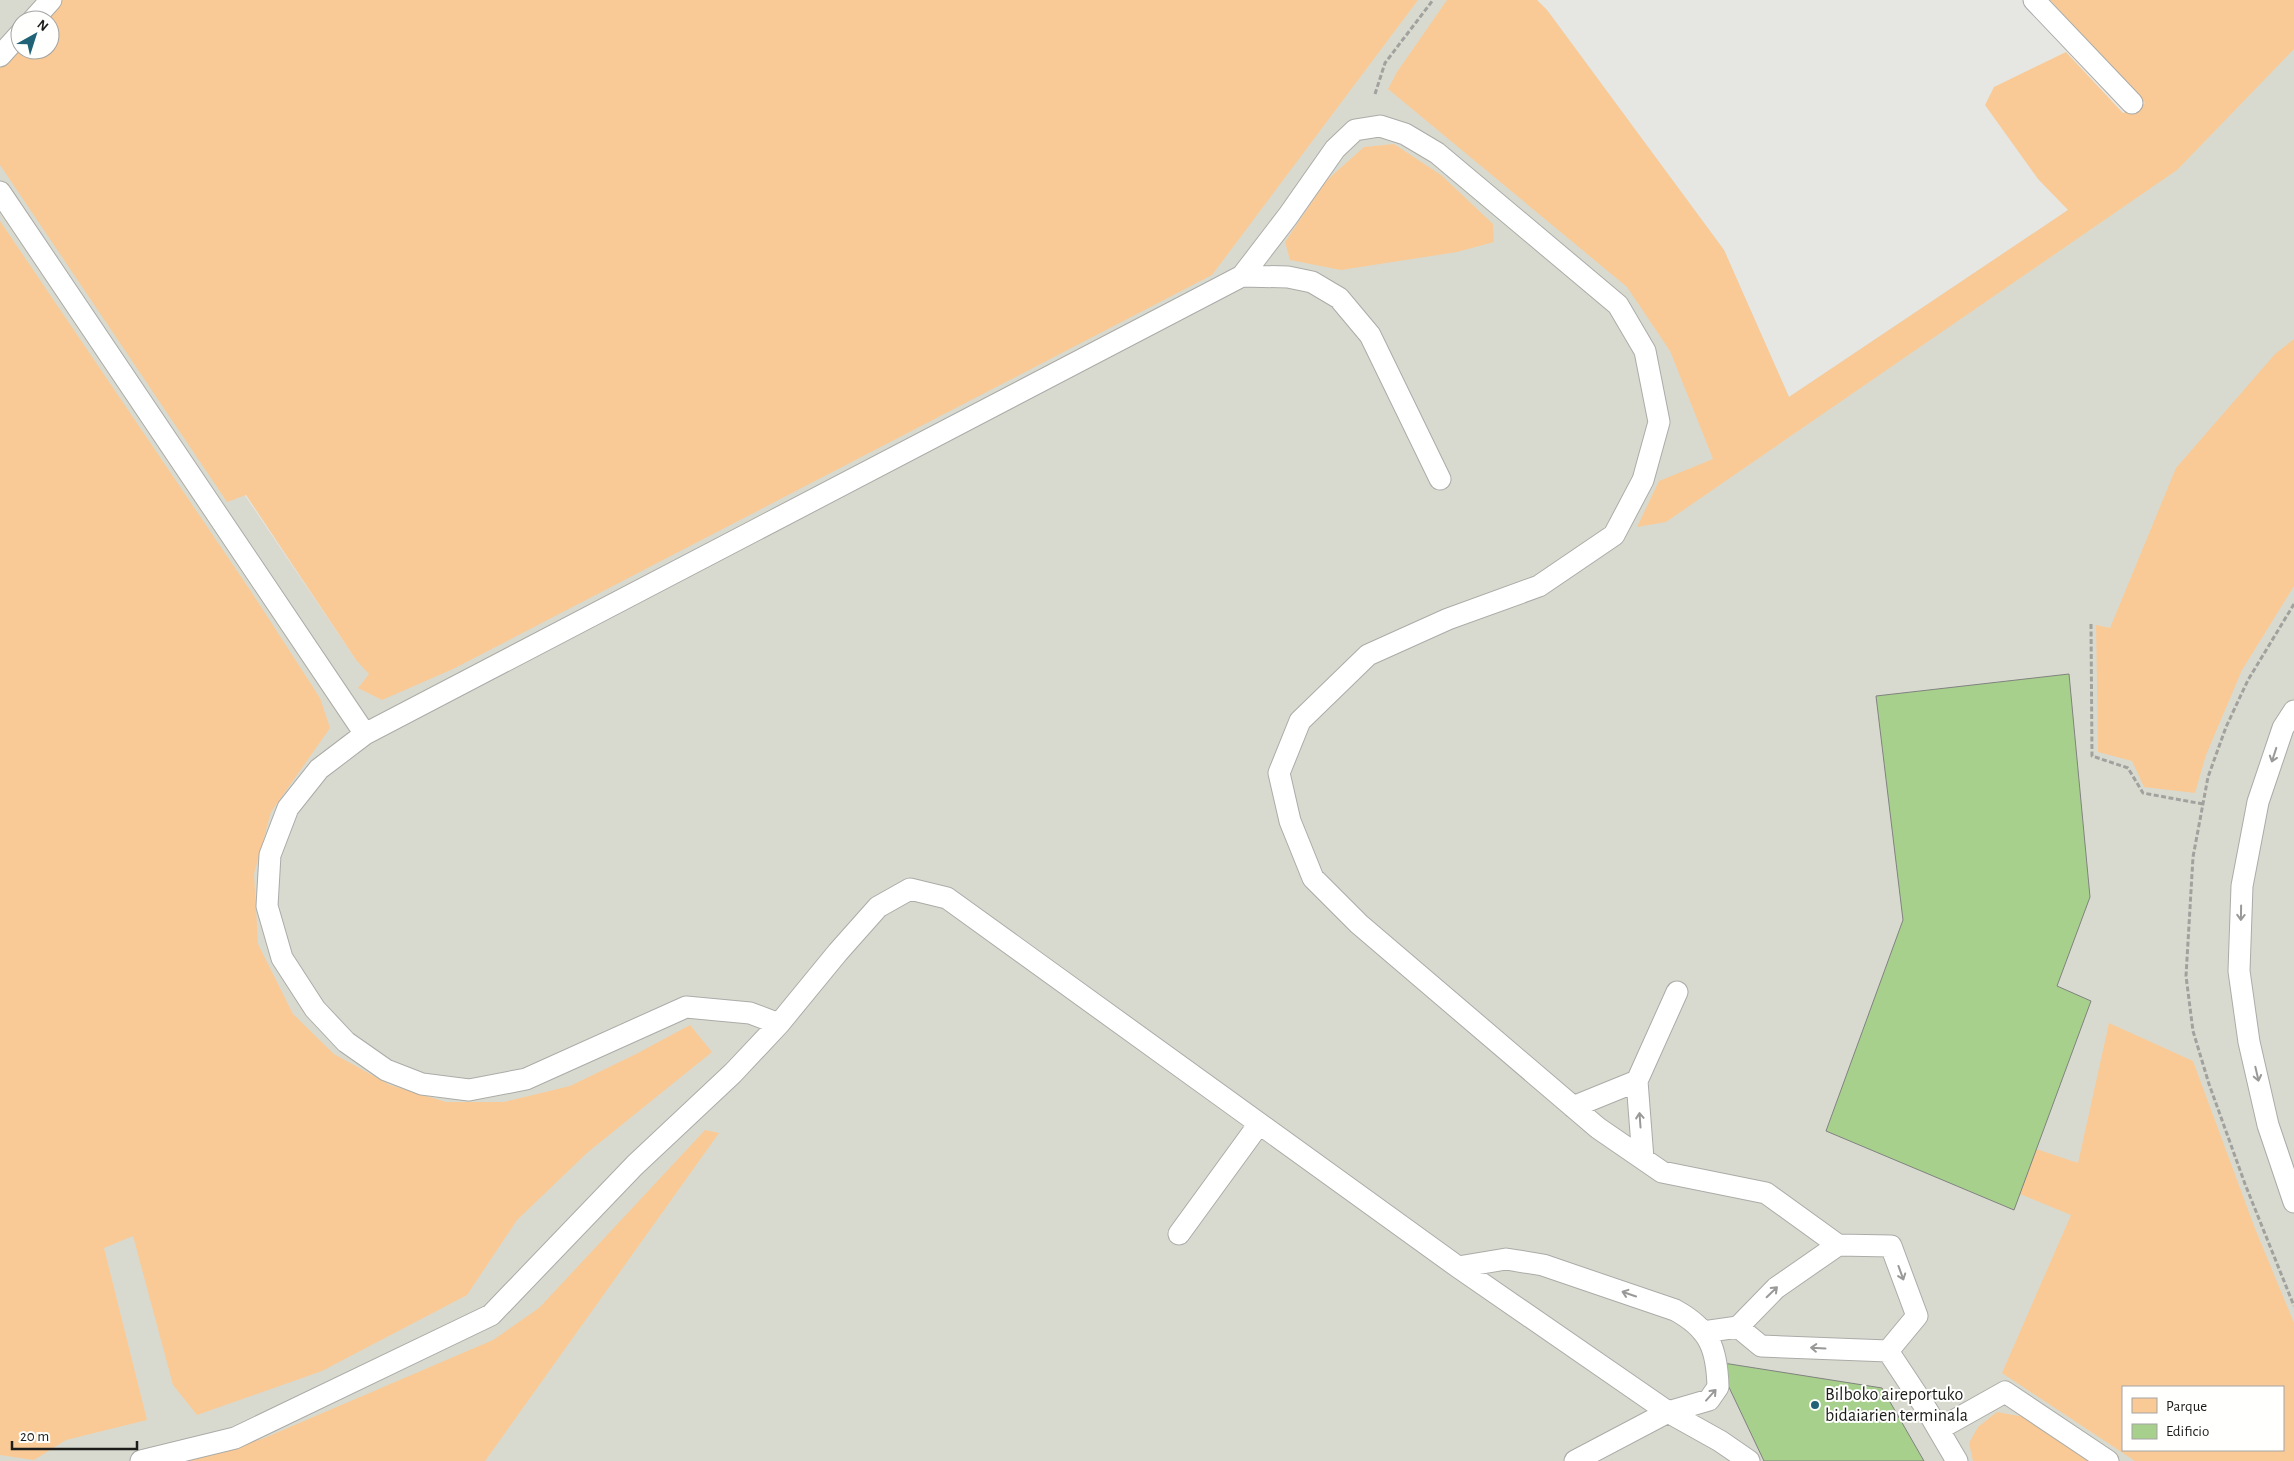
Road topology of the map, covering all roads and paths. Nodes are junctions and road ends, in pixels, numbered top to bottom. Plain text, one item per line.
1 (51, 0) edge
2 (1433, 0) edge
3 (2034, 0) edge
4 (42, 10) edge
5 (10, 45) edge
6 (0, 56) edge
7 (2132, 103) dead end
8 (1365, 128) junction
9 (0, 192) edge
10 (1242, 276) junction
11 (1440, 479) dead end
12 (2091, 624) dead end
13 (2294, 711) edge
14 (365, 734) junction
15 (2203, 804) dead end
16 (1678, 992) dead end
17 (779, 1024) junction
18 (1637, 1081) junction
19 (1573, 1107) junction
20 (1259, 1124) junction
21 (1643, 1159) junction
22 (2294, 1202) edge
23 (1179, 1234) dead end
24 (1838, 1244) junction
25 (1458, 1268) junction
26 (1738, 1327) junction
27 (1703, 1332) junction
28 (1888, 1351) junction
29 (1668, 1412) junction
30 (1939, 1429) junction
31 (142, 1461) edge
32 (1575, 1461) edge
33 (1749, 1461) edge
34 (1957, 1461) edge
35 (2108, 1461) edge

1 - 4 lane
2 - 8 path
3 - 7 lane
5 - 6 lane
8 - 10 lane
8 - 19 lane
9 - 14 lane
10 - 11 lane
10 - 14 lane
12 - 15 path
13 -> 22 lane
14 - 17 lane
16 - 18 lane
17 - 20 lane
17 - 31 lane
18 - 19 lane
21 -> 18 lane
19 - 21 lane
20 - 23 lane
20 - 25 lane
21 - 24 lane
26 -> 24 lane
24 -> 28 lane
27 -> 25 lane
25 - 29 lane
26 - 27 lane
28 -> 26 lane
29 -> 27 lane
28 - 30 lane
29 - 32 lane
29 - 33 lane
30 - 34 lane
30 - 35 lane

